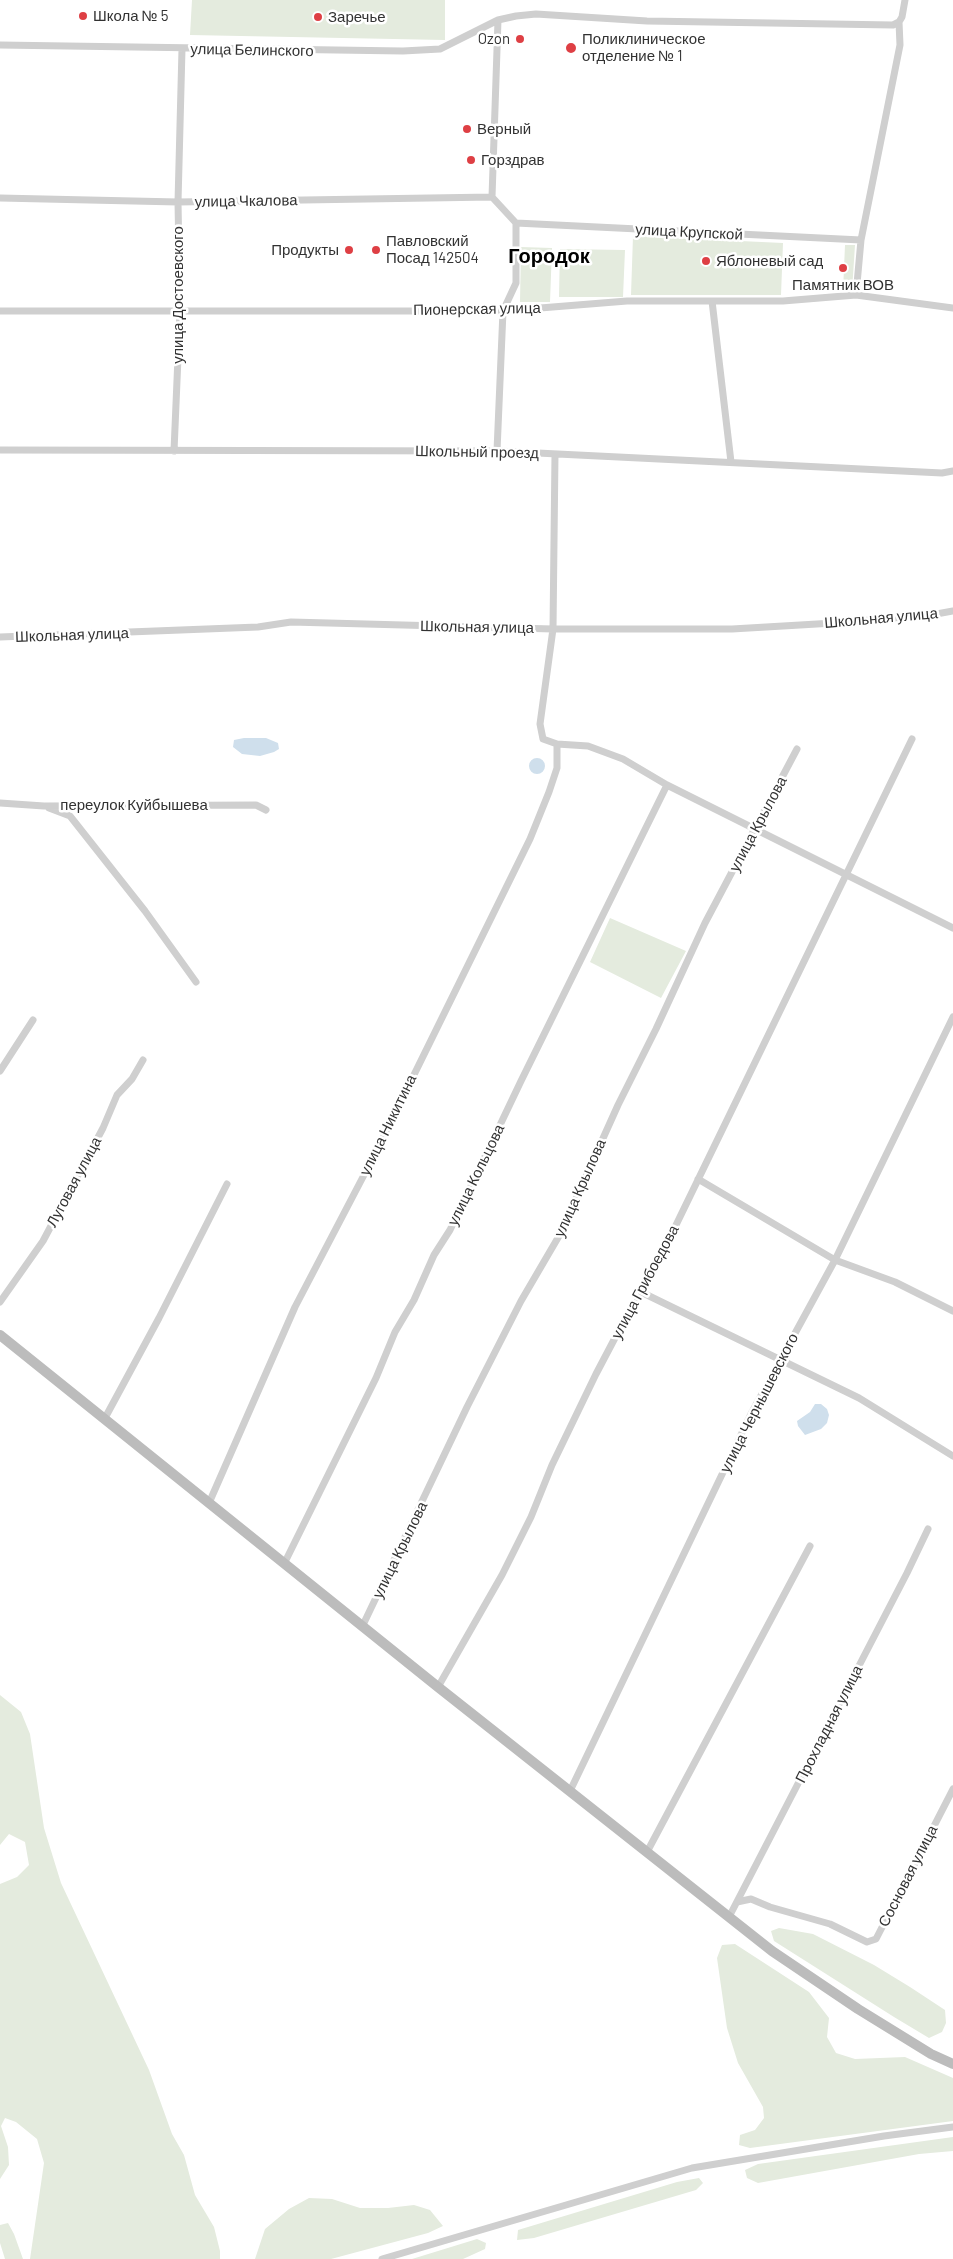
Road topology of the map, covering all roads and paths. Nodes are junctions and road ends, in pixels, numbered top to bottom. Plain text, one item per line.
1 (905, 0) edge
2 (498, 20) junction
3 (896, 23) junction
4 (0, 45) edge
5 (182, 49) junction
6 (492, 196) junction
7 (0, 198) edge
8 (178, 202) junction
9 (516, 223) junction
10 (861, 240) junction
11 (856, 295) junction
12 (712, 301) junction
13 (953, 308) edge
14 (180, 310) junction
15 (0, 311) edge
16 (503, 311) junction
17 (0, 450) edge
18 (174, 451) junction
19 (498, 451) junction
20 (555, 454) junction
21 (731, 462) junction
22 (953, 471) edge
23 (953, 611) edge
24 (553, 629) junction
25 (0, 637) edge
26 (912, 739) dead end
27 (557, 744) junction
28 (797, 749) dead end
29 (667, 785) junction
30 (0, 803) edge
31 (44, 806) junction
32 (266, 810) dead end
33 (756, 829) junction
34 (848, 874) junction
35 (953, 928) edge
36 (196, 982) dead end
37 (953, 1017) edge
38 (33, 1020) dead end
39 (143, 1060) dead end
40 (0, 1071) edge
41 (698, 1179) junction
42 (227, 1184) dead end
43 (835, 1260) junction
44 (642, 1292) junction
45 (0, 1302) edge
46 (953, 1311) edge
47 (0, 1335) edge
48 (780, 1361) junction
49 (105, 1418) junction
50 (953, 1456) edge
51 (209, 1503) junction
52 (928, 1529) dead end
53 (810, 1546) dead end
54 (284, 1564) junction
55 (362, 1627) junction
56 (438, 1687) junction
57 (953, 1789) edge
58 (570, 1791) junction
59 (646, 1852) junction
60 (737, 1902) junction
61 (729, 1917) junction
62 (953, 2064) edge
63 (953, 2127) edge
64 (382, 2259) edge

1 - 3 street
2 - 3 street, улица Белинского
2 - 5 street, улица Белинского
2 - 6 street
3 - 10 street
4 - 5 street, улица Белинского
5 - 8 street, улица Достоевского
6 - 8 street, улица Чкалова
6 - 9 street
7 - 8 street, улица Чкалова
8 - 14 street, улица Достоевского
9 - 10 street, улица Крупской
9 - 16 street
10 - 11 street
11 - 12 street, Пионерская улица
11 - 13 street, Пионерская улица
12 - 16 street, Пионерская улица
12 - 21 street
14 - 15 street, Пионерская улица
14 - 16 street, Пионерская улица
14 - 18 street, улица Достоевского
16 - 19 street
17 - 18 street, Школьный проезд
18 - 19 street, Школьный проезд
19 - 20 street, Школьный проезд
20 - 21 street, Школьный проезд
20 - 24 street
21 - 22 street, Школьный проезд
23 - 24 street, Школьная улица
24 - 25 street, Школьная улица
24 - 27 street
26 - 34 street, улица Грибоедова
27 - 29 street
27 - 51 street, улица Никитина
28 - 33 street, улица Крылова
29 - 33 street
29 - 54 street, улица Кольцова
30 - 31 street, переулок Куйбышева
31 - 32 street, переулок Куйбышева
31 - 36 street
33 - 34 street
33 - 55 street, улица Крылова
34 - 35 street
34 - 41 street, улица Грибоедова
37 - 43 street, улица Чернышевского
38 - 40 street
39 - 45 street, Луговая улица
41 - 43 street
41 - 44 street, улица Грибоедова
42 - 49 street
43 - 46 street
43 - 48 street, улица Чернышевского
44 - 48 street
44 - 56 street, улица Грибоедова
47 - 49 street
48 - 50 street
48 - 58 street, улица Чернышевского
49 - 51 street
51 - 54 street
52 - 60 street, Прохладная улица
53 - 59 street
54 - 55 street
55 - 56 street
56 - 58 street
57 - 60 street, Сосновая улица
58 - 59 street
59 - 61 street
60 - 61 street, Прохладная улица
61 - 62 street
63 - 64 street

